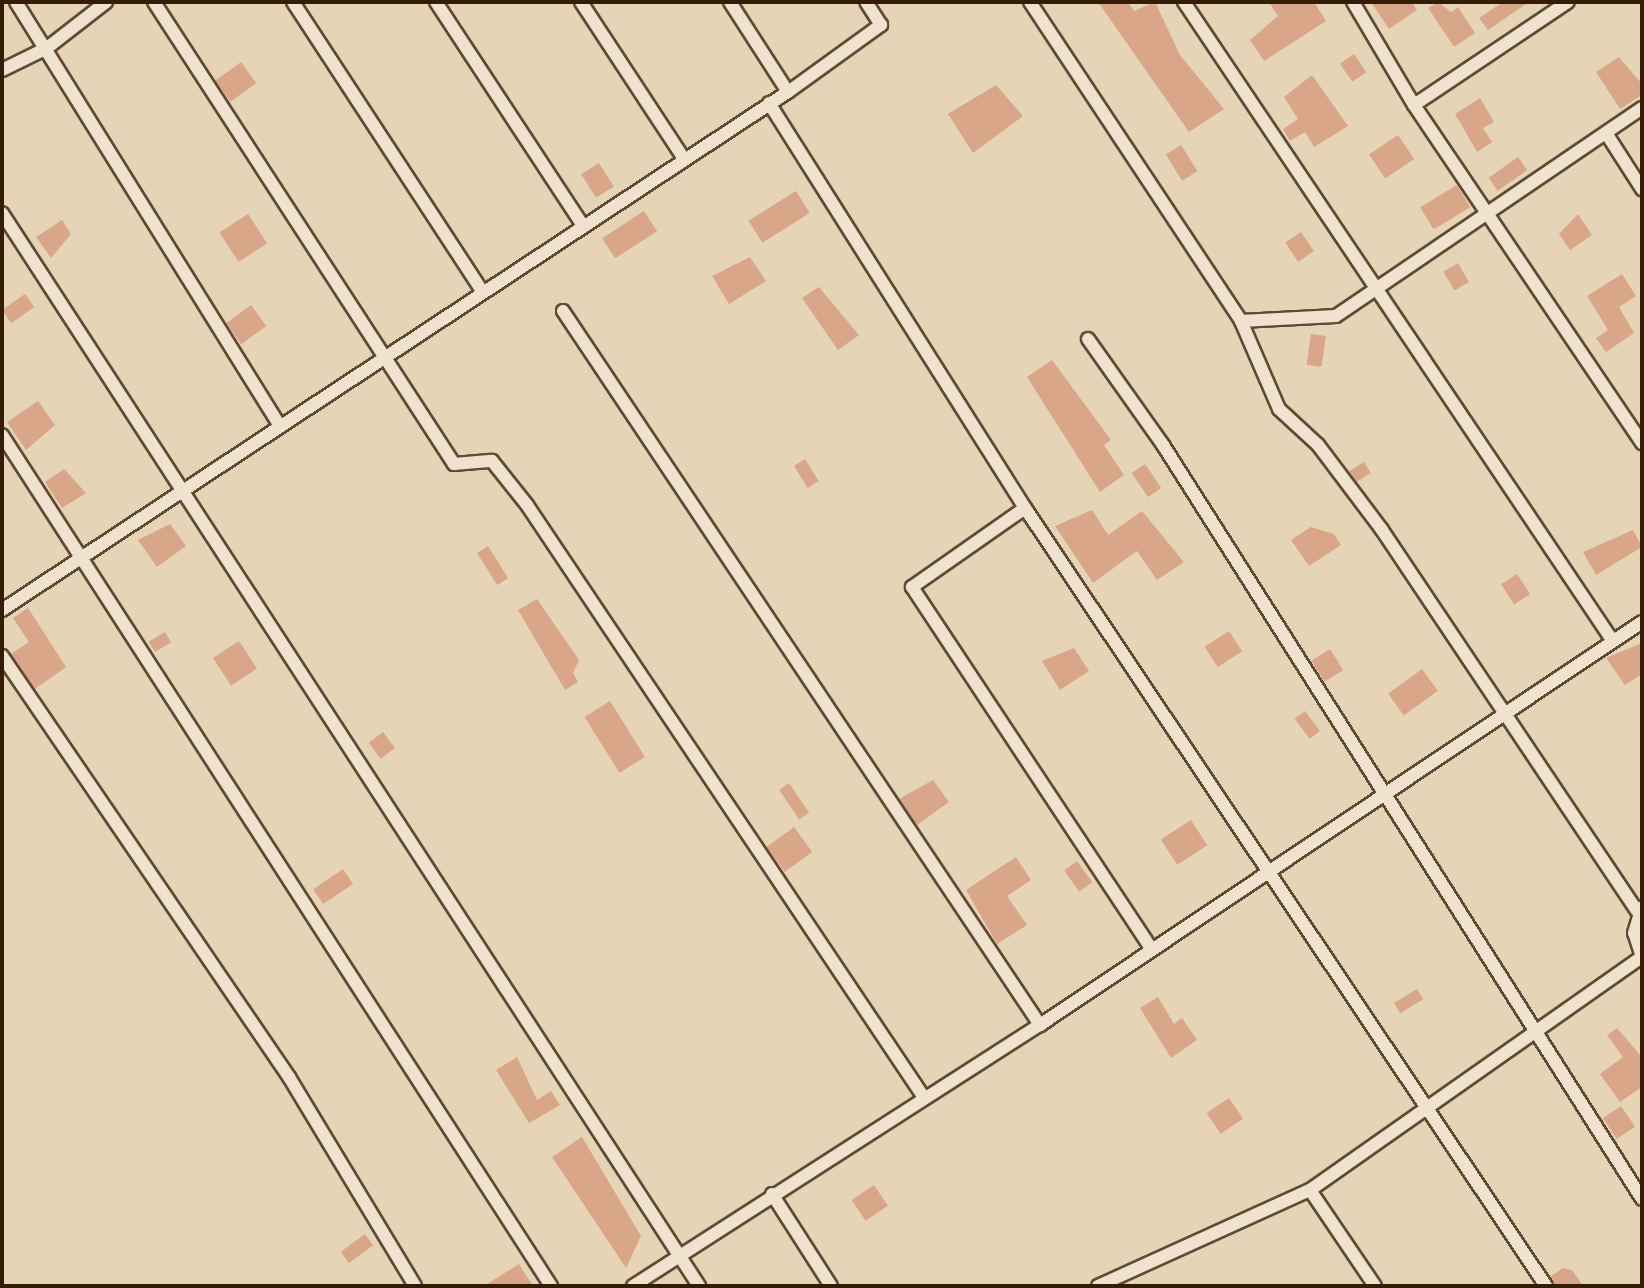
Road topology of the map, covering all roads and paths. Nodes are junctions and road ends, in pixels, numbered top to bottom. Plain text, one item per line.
1 (16, 2) edge
2 (106, 2) edge
3 (154, 2) edge
4 (293, 2) edge
5 (436, 2) edge
6 (582, 2) edge
7 (730, 2) edge
8 (866, 2) edge
9 (1030, 2) edge
10 (1184, 2) edge
11 (1353, 2) edge
12 (1568, 2) edge
13 (47, 48) junction
14 (2, 70) edge
15 (789, 92) junction
16 (769, 103) junction
17 (1414, 105) junction
18 (1642, 108) edge
19 (1606, 133) junction
20 (683, 157) junction
21 (1642, 189) edge
22 (1488, 211) junction
23 (2, 213) edge
24 (582, 224) junction
25 (1374, 290) junction
26 (482, 291) junction
27 (563, 311) dead end
28 (1241, 321) junction
29 (1088, 339) dead end
30 (380, 356) junction
31 (280, 426) junction
32 (2, 435) edge
33 (1642, 443) edge
34 (183, 495) junction
35 (1025, 508) junction
36 (79, 561) junction
37 (2, 610) edge
38 (1642, 622) edge
39 (1612, 640) junction
40 (2, 656) edge
41 (1504, 715) junction
42 (1382, 793) junction
43 (1268, 871) junction
44 (1639, 909) edge
45 (1151, 948) junction
46 (1642, 957) edge
47 (1040, 1025) junction
48 (1539, 1028) junction
49 (923, 1096) junction
50 (1427, 1106) junction
51 (1310, 1190) junction
52 (772, 1194) junction
53 (1642, 1199) edge
54 (679, 1255) junction
55 (415, 1286) edge
56 (551, 1286) edge
57 (634, 1286) edge
58 (699, 1286) edge
59 (831, 1286) edge
60 (1098, 1286) edge
61 (1374, 1286) edge
62 (1546, 1286) edge

1 - 13 street
2 - 13 street
3 - 30 street
4 - 26 street
5 - 24 street
6 - 20 street
7 - 15 street
8 - 15 street
9 - 28 street
10 - 25 street
11 - 17 street
12 - 17 street
13 - 14 street
13 - 31 street
15 - 16 street
16 - 20 street
16 - 35 street
17 - 22 street
18 - 19 street
19 - 21 street
19 - 22 street
20 - 24 street
22 - 25 street
22 - 33 street
23 - 34 street
24 - 26 street
25 - 28 street
25 - 39 street
26 - 30 street
27 - 47 street
28 - 41 street
29 - 42 street
30 - 31 street
30 - 49 street
31 - 34 street
32 - 36 street
34 - 36 street
34 - 54 street
35 - 43 street
35 - 45 street
36 - 37 street
36 - 56 street
38 - 39 street
39 - 41 street
40 - 55 street
41 - 42 street
41 - 44 street
42 - 43 street
42 - 48 street
43 - 45 street
43 - 50 street
44 - 46 street
45 - 47 street
46 - 48 street
47 - 49 street
48 - 50 street
48 - 53 street
49 - 52 street
50 - 51 street
50 - 62 street
51 - 60 street
51 - 61 street
52 - 54 street
52 - 59 street
54 - 57 street
54 - 58 street

